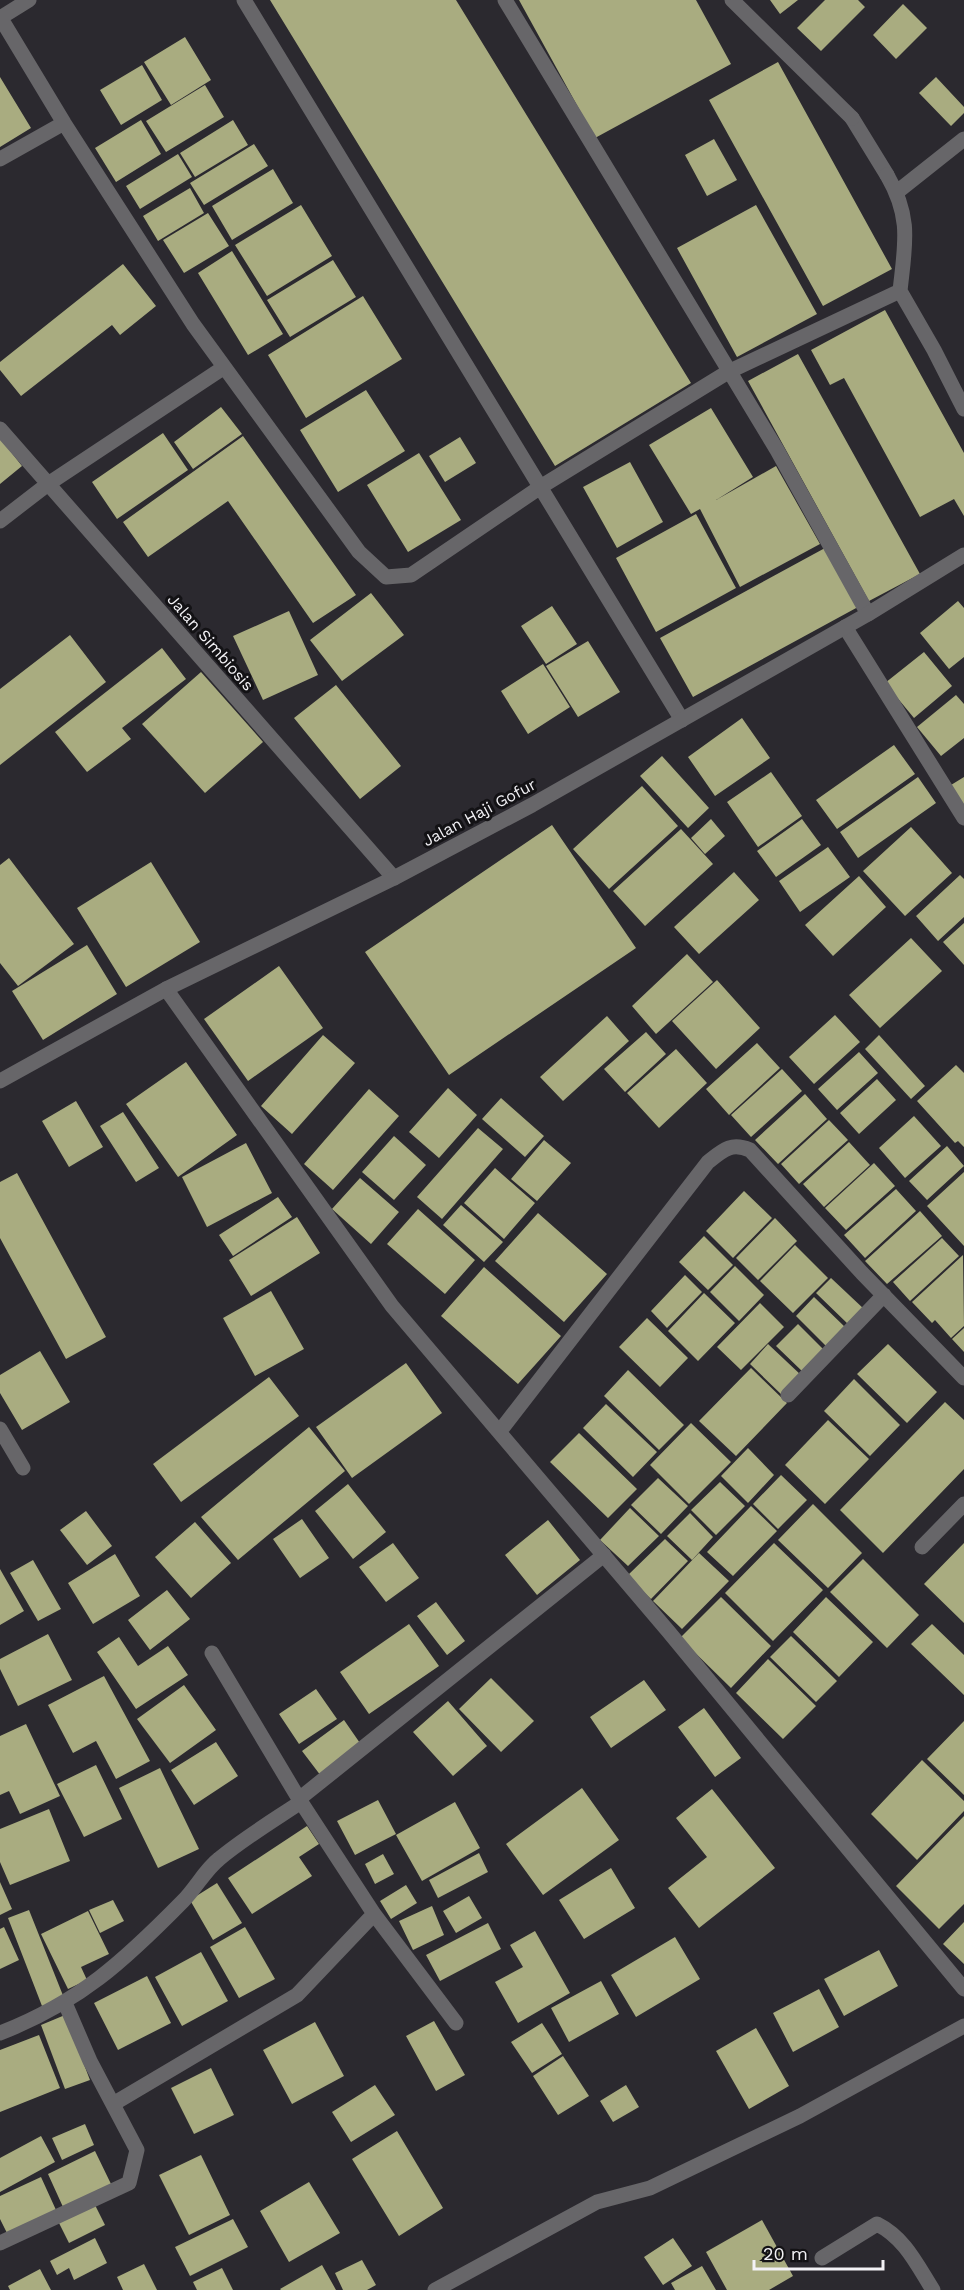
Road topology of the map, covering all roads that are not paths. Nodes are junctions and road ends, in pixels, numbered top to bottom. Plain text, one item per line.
1 (29, 0) edge
2 (243, 0) edge
3 (505, 0) edge
4 (732, 0) edge
5 (0, 18) edge
6 (64, 123) junction
7 (964, 139) edge
8 (0, 159) edge
9 (897, 192) junction
10 (900, 291) junction
11 (223, 368) junction
12 (728, 372) junction
13 (964, 409) edge
14 (0, 429) edge
15 (48, 484) junction
16 (542, 486) junction
17 (0, 521) edge
18 (964, 555) edge
19 (868, 615) junction
20 (845, 627) junction
21 (682, 720) junction
22 (964, 818) edge
23 (394, 878) junction
24 (166, 989) junction
25 (0, 1081) edge
26 (884, 1295) junction
27 (964, 1378) edge
28 (788, 1395) dead end
29 (0, 1429) edge
30 (501, 1431) junction
31 (23, 1468) dead end
32 (964, 1504) edge
33 (922, 1547) dead end
34 (604, 1555) junction
35 (212, 1653) dead end
36 (300, 1800) junction
37 (374, 1914) junction
38 (964, 1989) edge
39 (65, 2002) junction
40 (456, 2023) dead end
41 (964, 2026) edge
42 (0, 2033) edge
43 (113, 2104) junction
44 (0, 2243) edge
45 (822, 2258) dead end
46 (435, 2290) edge
47 (933, 2290) edge

1 - 5 street
2 - 16 street
3 - 12 street
4 - 9 street
5 - 6 street
6 - 8 street
6 - 11 street
7 - 9 street
9 - 10 street
10 - 12 street
10 - 13 street
11 - 15 street
11 - 16 street
12 - 16 street
12 - 19 street
14 - 15 street, Jalan Simbiosis
15 - 17 street
15 - 23 street, Jalan Simbiosis
16 - 21 street
18 - 19 street, Jalan Haji Gofur
19 - 20 street, Jalan Haji Gofur
20 - 21 street, Jalan Haji Gofur
20 - 22 street
21 - 23 street, Jalan Haji Gofur
23 - 24 street, Jalan Haji Gofur
24 - 25 street, Jalan Haji Gofur
24 - 30 street
26 - 27 street
26 - 28 street
26 - 30 street
29 - 31 street
30 - 34 street
32 - 33 street
34 - 36 street
34 - 38 street
35 - 36 street
36 - 37 street
36 - 39 street
37 - 40 street
37 - 43 street
39 - 42 street
39 - 43 street
41 - 46 street
43 - 44 street
45 - 47 street

